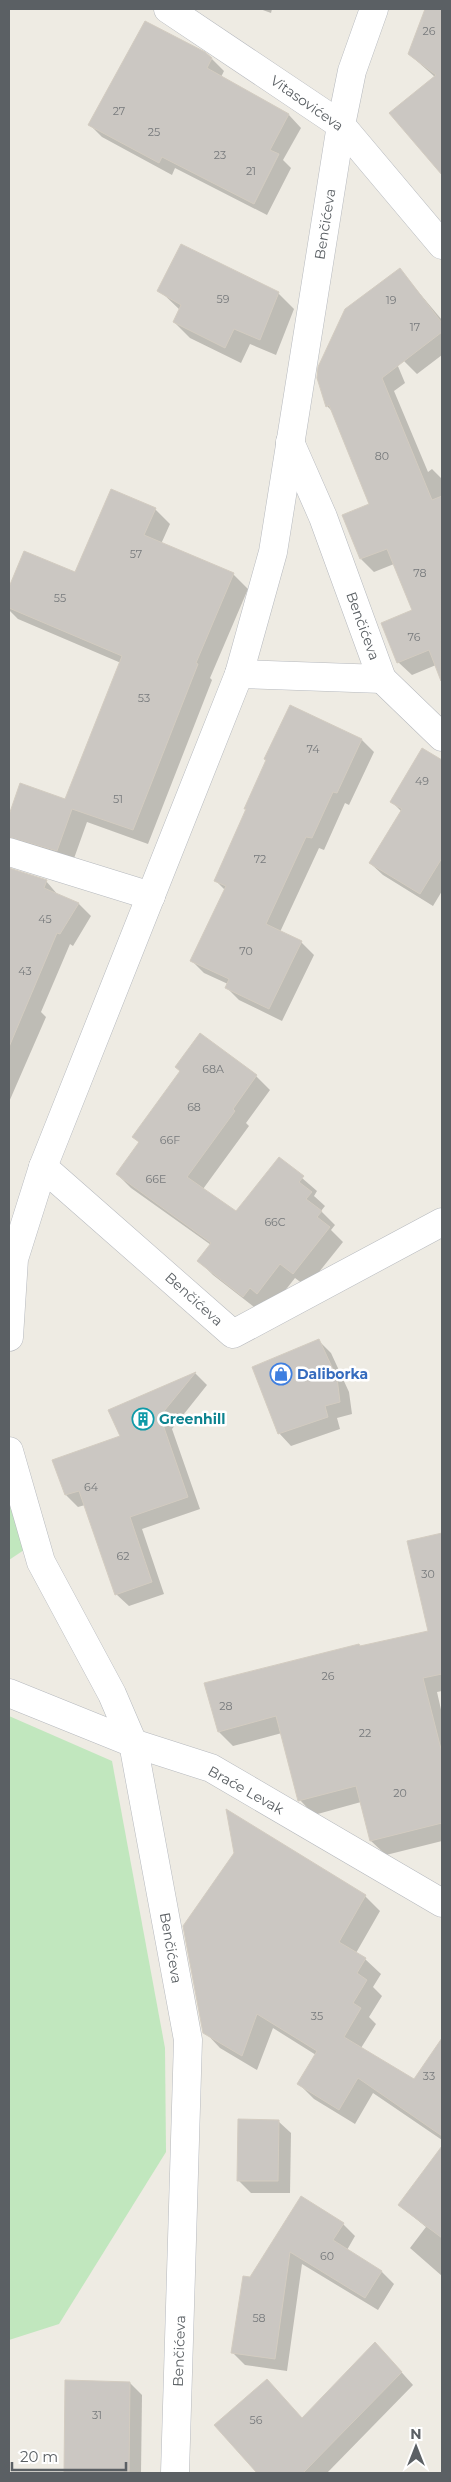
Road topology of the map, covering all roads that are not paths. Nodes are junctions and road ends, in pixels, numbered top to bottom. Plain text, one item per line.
1 (168, 9) edge
2 (374, 9) edge
3 (341, 125) junction
4 (442, 245) edge
5 (290, 442) junction
6 (239, 674) junction
7 (382, 679) junction
8 (442, 737) edge
9 (9, 852) edge
10 (151, 896) junction
11 (43, 1168) junction
12 (442, 1222) edge
13 (9, 1337) edge
14 (9, 1451) edge
15 (9, 1694) edge
16 (133, 1743) junction
17 (442, 1903) edge
18 (175, 2473) edge

1 - 3 street, Vitasovićeva
2 - 3 street, Benčićeva
3 - 4 street, Vitasovićeva
3 - 5 street, Benčićeva
5 - 6 street, Benčićeva
5 - 7 street, Benčićeva
6 - 7 street, Benčićeva
6 - 10 street, Benčićeva
7 - 8 street
9 - 10 street
10 - 11 street, Benčićeva
11 - 12 street, Benčićeva
11 - 13 street, Benčićeva
14 - 16 street, Benčićeva
15 - 16 street, Braće Levak
16 - 17 street, Braće Levak
16 - 18 street, Benčićeva

